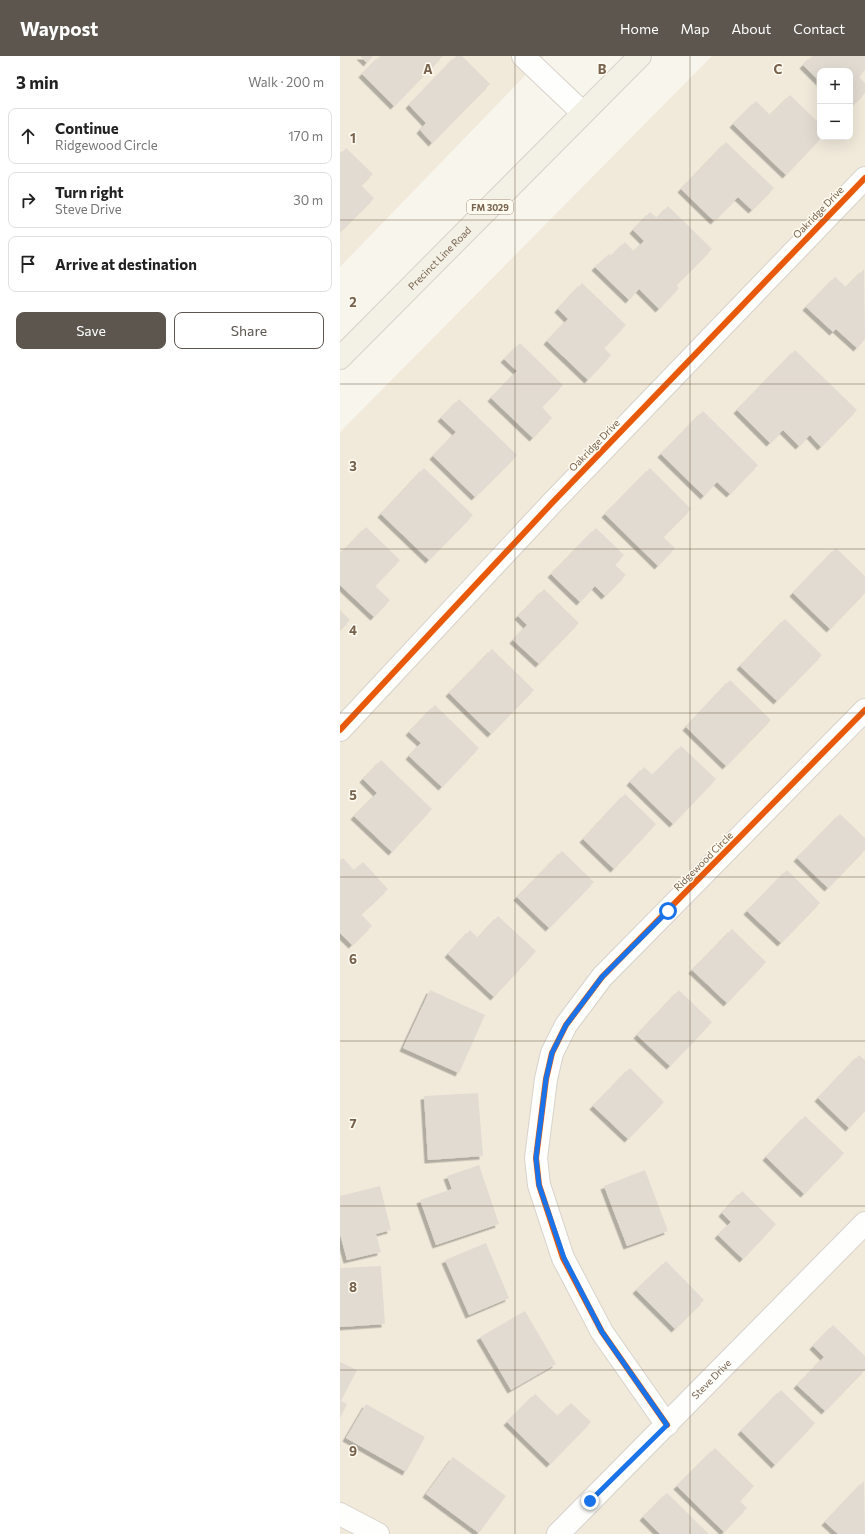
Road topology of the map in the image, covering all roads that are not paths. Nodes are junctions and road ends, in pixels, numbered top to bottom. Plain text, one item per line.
1 (523, 56) edge
2 (640, 56) edge
3 (583, 113) junction
4 (865, 178) edge
5 (340, 358) edge
6 (865, 710) edge
7 (340, 730) edge
8 (865, 1223) edge
9 (667, 1425) junction
10 (340, 1514) edge
11 (378, 1534) edge
12 (558, 1534) edge

1 - 3 street
2 - 3 main road, Precinct Line Road / FM 3029
3 - 5 main road, Precinct Line Road / FM 3029
4 - 7 street, Oakridge Drive
6 - 9 street, Ridgewood Circle
8 - 9 street, Steve Drive
9 - 12 street, Steve Drive
10 - 11 street

